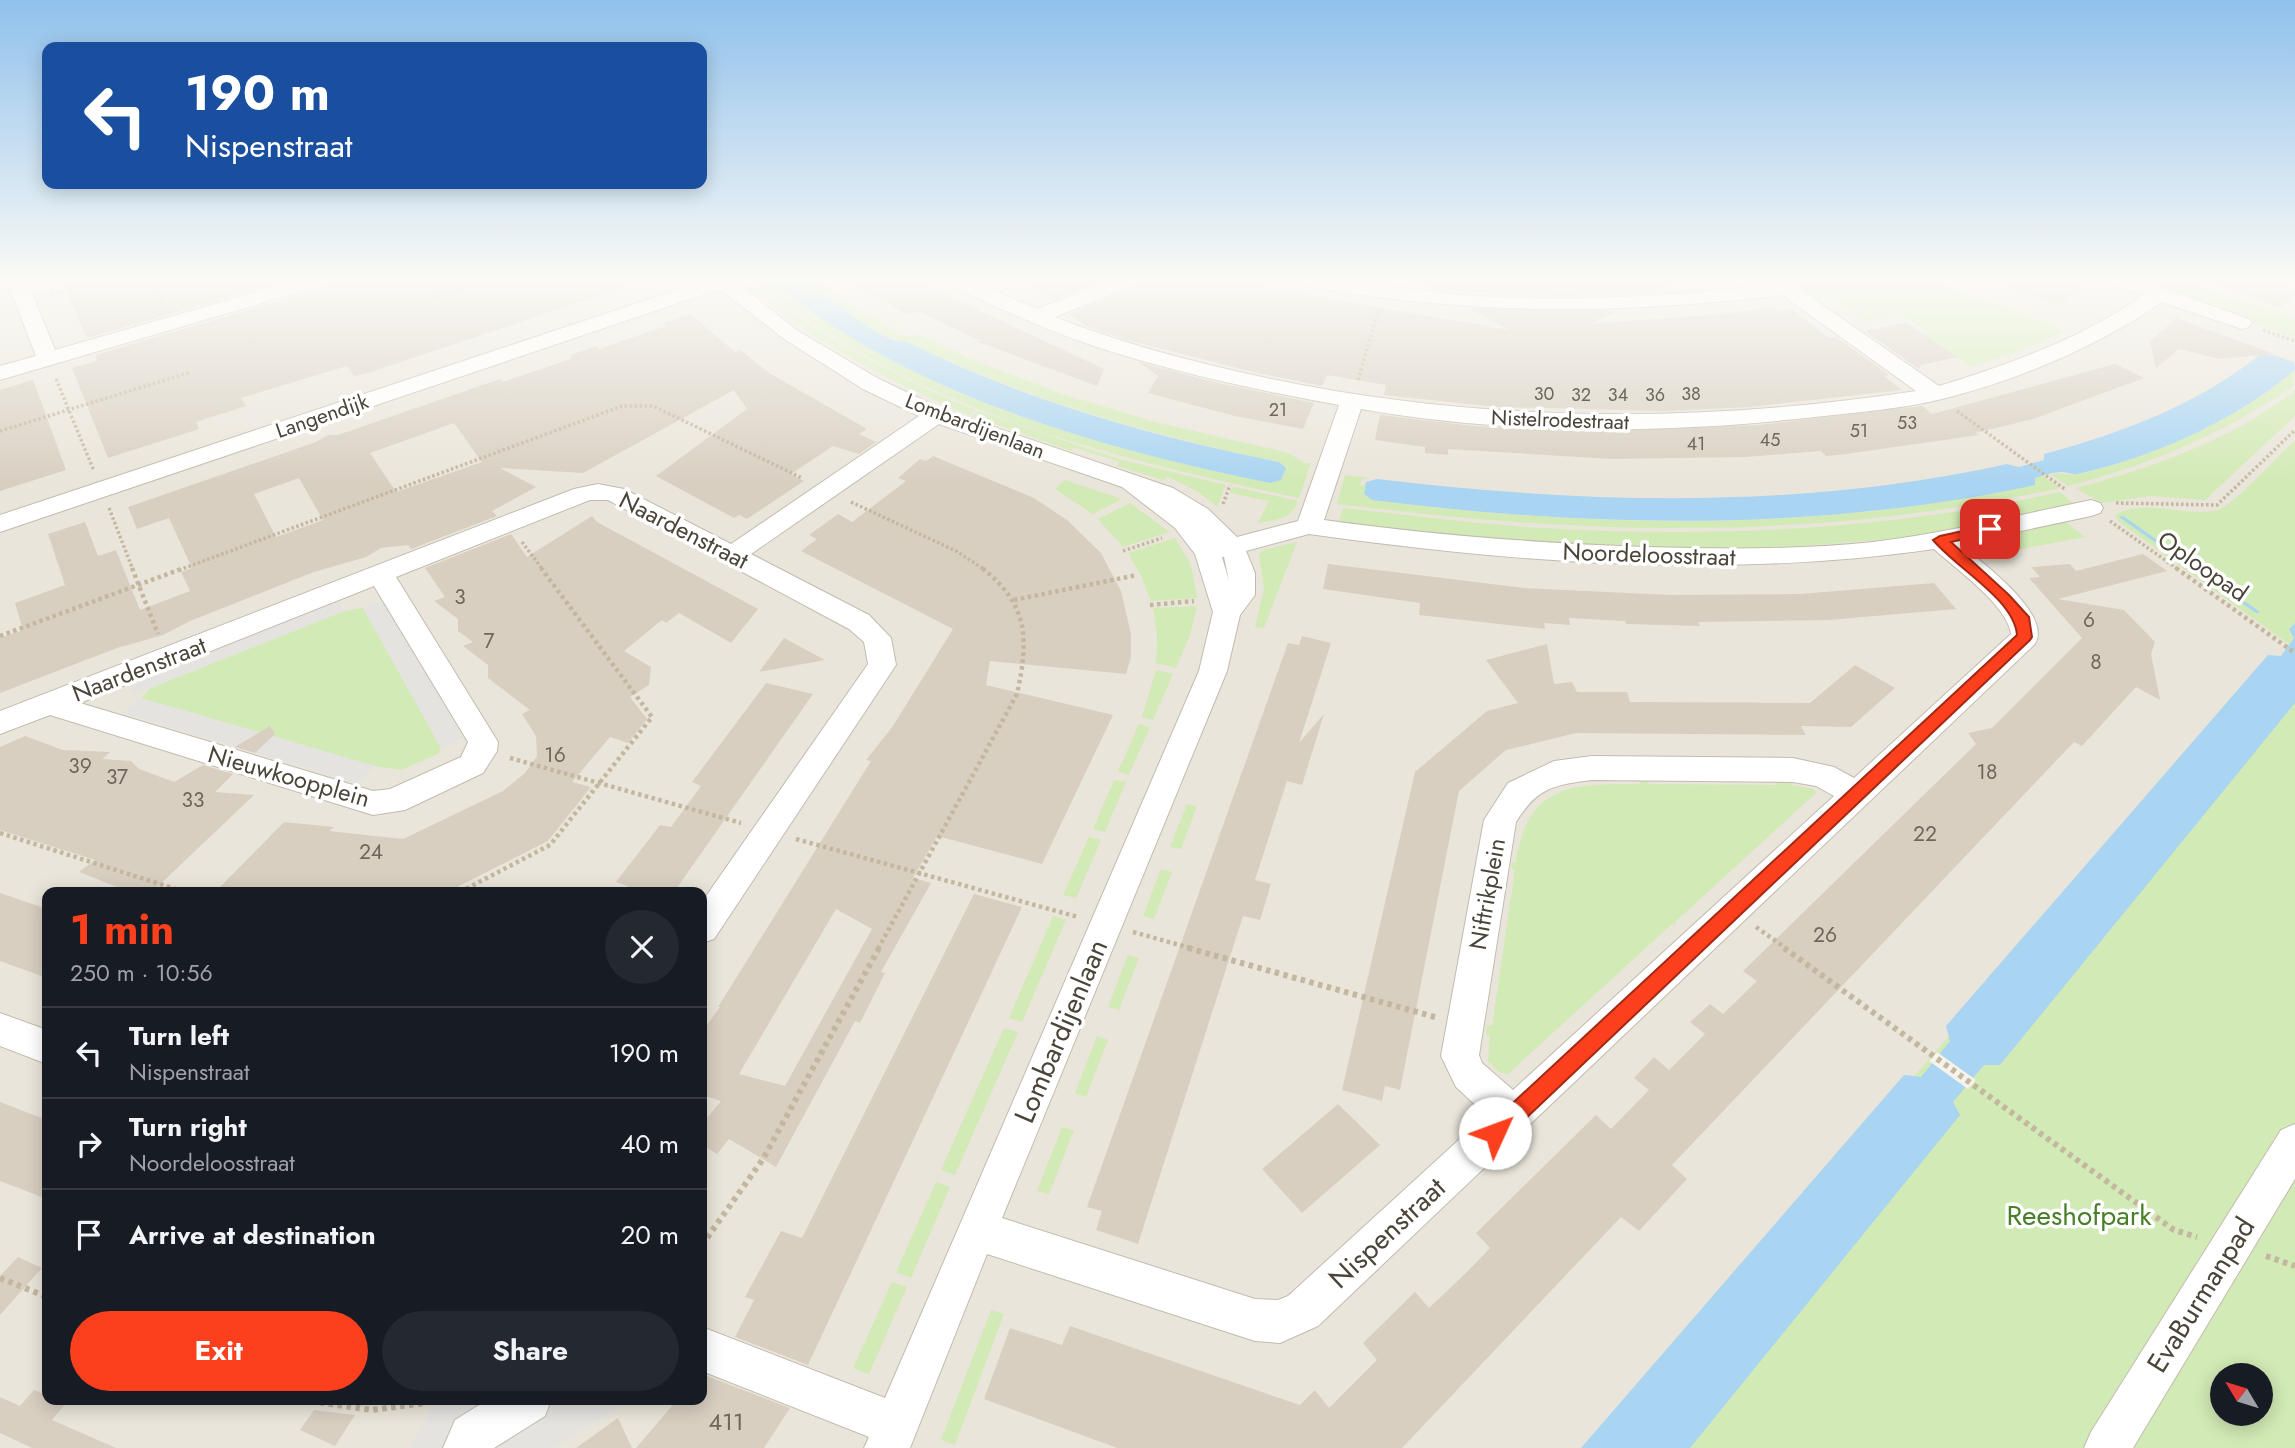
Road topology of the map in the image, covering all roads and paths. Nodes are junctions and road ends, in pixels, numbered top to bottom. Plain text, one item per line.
1 (44, 349) edge
2 (81, 349) edge
3 (522, 349) edge
4 (813, 349) edge
5 (1125, 349) edge
6 (1368, 349) edge
7 (1871, 349) edge
8 (2066, 349) edge
9 (48, 359) junction
10 (191, 372) dead end
11 (0, 373) edge
12 (1935, 394) junction
13 (1352, 401) junction
14 (936, 415) junction
15 (2295, 430) edge
16 (0, 431) edge
17 (2058, 483) dead end
18 (827, 491) junction
19 (2091, 508) junction
20 (497, 523) junction
21 (0, 524) edge
22 (1309, 526) junction
23 (1940, 540) junction
24 (1219, 550) junction
25 (734, 554) junction
26 (380, 573) junction
27 (1137, 575) dead end
28 (1014, 600) junction
29 (1150, 605) dead end
30 (1223, 605) junction
31 (0, 636) edge
32 (2295, 653) edge
33 (48, 704) junction
34 (0, 723) edge
35 (482, 751) junction
36 (599, 783) junction
37 (1856, 794) junction
38 (769, 831) junction
39 (0, 833) edge
40 (919, 873) junction
41 (169, 887) edge
42 (470, 887) edge
43 (1733, 910) junction
44 (707, 922) edge
45 (1106, 925) junction
46 (1465, 1026) junction
47 (0, 1029) edge
48 (42, 1045) edge
49 (1514, 1115) junction
50 (2295, 1143) edge
51 (976, 1230) junction
52 (707, 1238) edge
53 (2230, 1246) junction
54 (2295, 1266) edge
55 (0, 1278) edge
56 (42, 1295) edge
57 (707, 1351) edge
58 (337, 1405) edge
59 (411, 1405) edge
60 (521, 1405) edge
61 (891, 1442) edge
62 (466, 1448) edge
63 (2107, 1448) edge

1 - 9 street
2 - 9 street
3 - 21 street, Langendijk
4 - 14 street, Lombardijenlaan
5 - 13 street, Nistelrodestraat
6 - 13 path
7 - 12 street
8 - 12 street, Nistelrodestraat
9 - 11 street
10 - 16 path
12 - 13 street, Nistelrodestraat
12 - 17 path
13 - 22 street
14 - 18 street
14 - 24 street, Lombardijenlaan
15 - 19 path
18 - 25 street
18 - 28 path
18 - 31 path
19 - 23 street, Noordeloosstraat
19 - 32 path, Oploopad
20 - 25 street, Naardenstraat
20 - 26 street, Naardenstraat
20 - 36 path
22 - 23 street, Noordeloosstraat
22 - 24 street, Noordeloosstraat
23 - 37 street, Nispenstraat
24 - 30 street, Lombardijenlaan
25 - 38 street, Naardenstraat
26 - 33 street, Naardenstraat
26 - 35 street
27 - 28 path
28 - 40 path
29 - 30 path
30 - 45 street, Lombardijenlaan
33 - 34 street, Naardenstraat
33 - 35 street, Nieuwkoopplein
35 - 36 path
36 - 38 path
36 - 42 path
37 - 43 street, Nispenstraat
37 - 46 street, Niftrikplein
38 - 40 path
38 - 44 street, Naardenstraat
39 - 41 path
40 - 45 path
40 - 52 path
43 - 49 street, Nispenstraat
43 - 53 path
45 - 46 path
45 - 51 street, Lombardijenlaan
46 - 49 street, Niftrikplein
47 - 48 street
49 - 51 street, Nispenstraat
50 - 53 street, EvaBurmanpad
51 - 61 street, Lombardijenlaan
53 - 54 path
53 - 63 street, EvaBurmanpad
55 - 56 path
57 - 61 street
58 - 59 path
60 - 62 street

